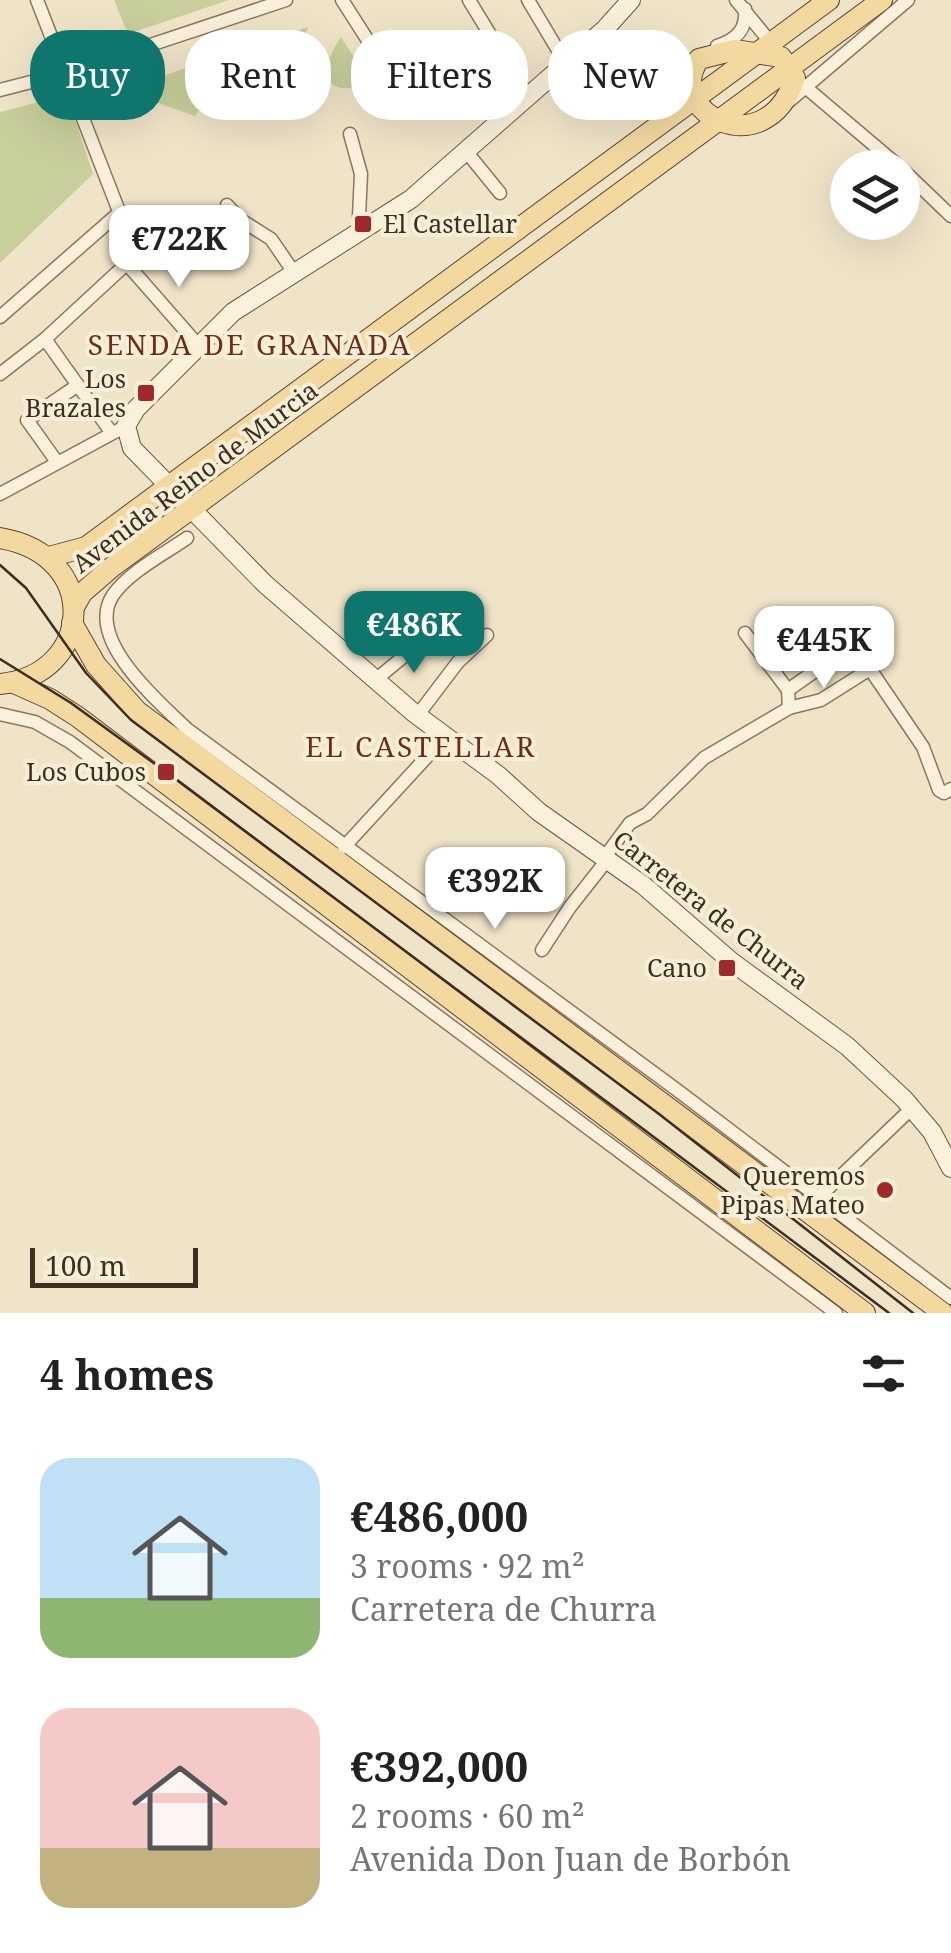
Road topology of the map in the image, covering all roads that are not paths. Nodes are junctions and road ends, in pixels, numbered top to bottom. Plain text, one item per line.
1 (38, 0) edge
2 (286, 0) edge
3 (342, 0) edge
4 (469, 0) edge
5 (528, 0) edge
6 (632, 0) edge
7 (829, 0) edge
8 (882, 0) edge
9 (908, 0) edge
10 (741, 5) edge
11 (50, 30) edge
12 (361, 30) edge
13 (487, 30) edge
14 (603, 30) edge
15 (548, 32) edge
16 (165, 40) edge
17 (699, 59) junction
18 (783, 64) junction
19 (571, 69) joint
20 (30, 82) edge
21 (0, 90) edge
22 (695, 99) junction
23 (84, 120) edge
24 (499, 120) edge
25 (717, 122) junction
26 (350, 134) dead end
27 (465, 150) junction
28 (882, 150) edge
29 (920, 184) edge
30 (500, 193) dead end
31 (227, 205) dead end
32 (120, 212) junction
33 (950, 212) edge
34 (363, 232) junction
35 (127, 264) junction
36 (294, 272) junction
37 (0, 317) edge
38 (45, 339) junction
39 (198, 345) junction
40 (0, 374) edge
41 (78, 385) junction
42 (118, 429) junction
43 (57, 462) junction
44 (168, 486) junction
45 (0, 494) edge
46 (190, 510) junction
47 (0, 538) edge
48 (186, 538) dead end
49 (50, 557) junction
50 (73, 615) junction
51 (744, 633) dead end
52 (487, 634) dead end
53 (426, 638) dead end
54 (878, 645) dead end
55 (834, 657) dead end
56 (870, 669) junction
57 (374, 681) junction
58 (7, 683) edge
59 (788, 690) junction
60 (789, 708) junction
61 (0, 714) edge
62 (417, 716) junction
63 (446, 736) junction
64 (951, 789) edge
65 (344, 847) junction
66 (606, 859) junction
67 (542, 950) dead end
68 (912, 1108) junction
69 (951, 1168) edge
70 (819, 1197) junction
71 (951, 1298) edge
72 (836, 1313) edge
73 (865, 1313) edge
74 (944, 1313) edge

1 - 11 street
2 - 16 street
3 - 12 street
4 - 13 street
5 - 15 street
6 - 14 street
7 - 18 main road, Avenida Reino de Murcia
8 - 18 main road, Avenida Reino de Murcia
9 - 18 street
10 - 17 street
10 - 18 street
17 - 18 main road
17 - 22 main road
18 - 22 main road, Avenida Reino de Murcia
18 - 25 main road, Avenida Reino de Murcia
18 - 25 main road
18 - 28 street
19 - 19 lane
20 - 21 street
22 - 25 main road
22 - 44 main road, Avenida Reino de Murcia
23 - 32 street
24 - 27 street
25 - 46 main road, Avenida Reino de Murcia
26 - 34 street
27 - 30 street
27 - 34 street
29 - 33 street
31 - 36 street
32 - 35 street
32 - 37 street
34 - 36 street
35 - 38 street
35 - 39 street
36 - 39 street
38 - 40 street
38 - 41 street
39 - 42 street
41 - 42 street
41 - 43 street
42 - 43 street
42 - 44 street, Carretera de Churra
43 - 45 street
44 - 46 street, Carretera de Churra
44 - 49 main road, Avenida Reino de Murcia
46 - 50 main road, Avenida Reino de Murcia
46 - 57 street, Carretera de Churra
47 - 49 main road
48 - 65 street
49 - 50 main road
50 - 58 main road, Avenida Reino de Murcia
50 - 74 main road
51 - 59 street
52 - 62 street
53 - 57 street
54 - 56 street
55 - 59 street
56 - 60 street
56 - 64 street
57 - 62 street, Carretera de Churra
58 - 73 main road
59 - 60 street
60 - 66 street
61 - 72 street
62 - 63 street, Carretera de Churra
63 - 65 street
63 - 66 street, Carretera de Churra
65 - 70 street
66 - 67 street
66 - 68 street, Carretera de Churra
68 - 69 street, Carretera de Churra
68 - 70 street
70 - 71 street

